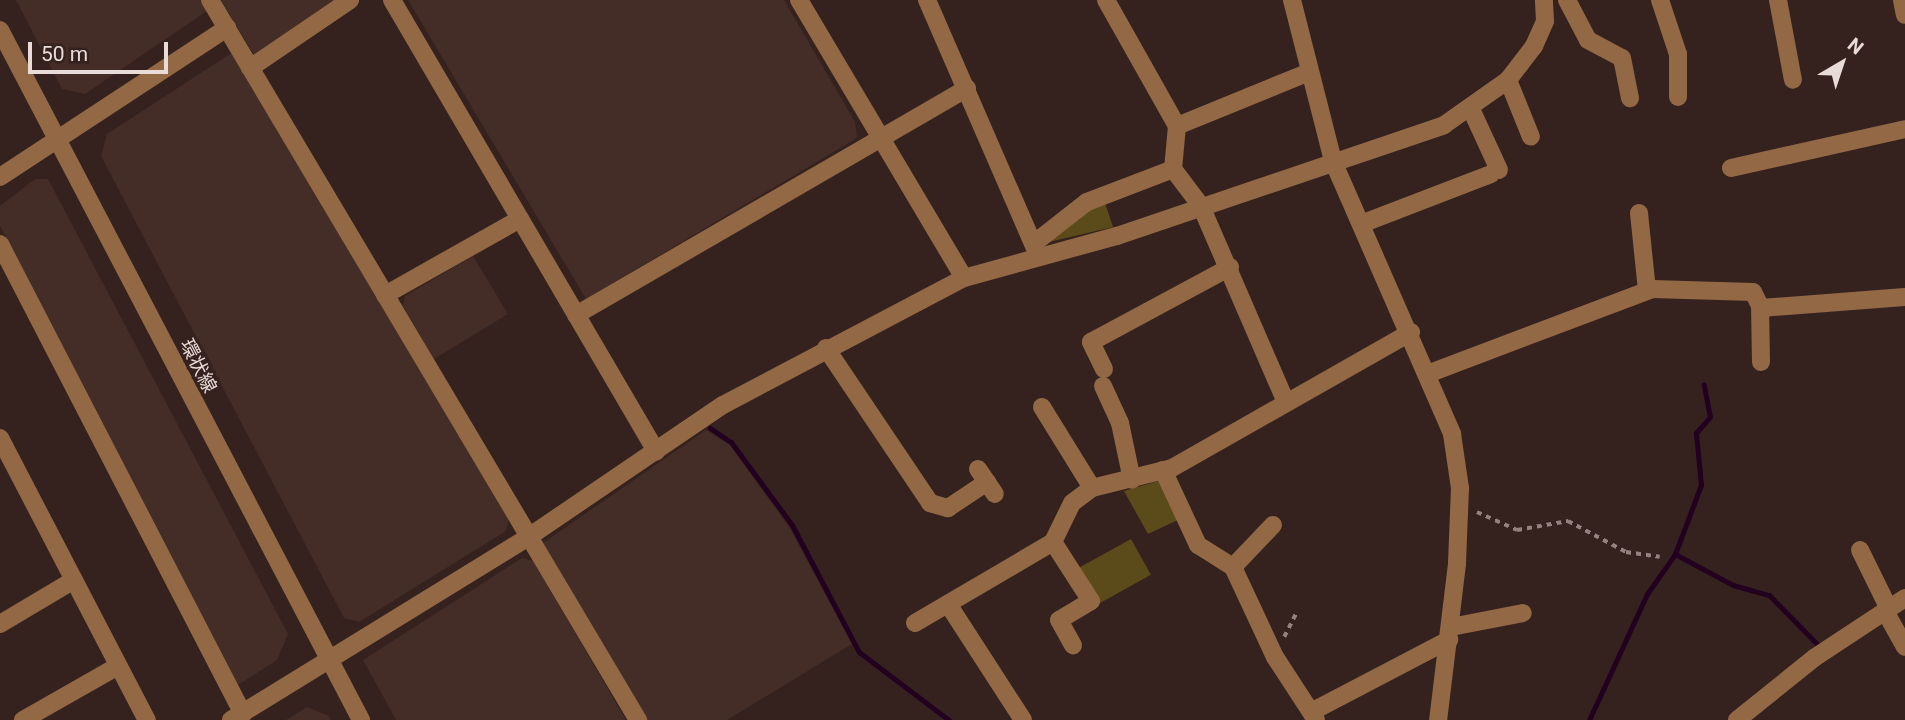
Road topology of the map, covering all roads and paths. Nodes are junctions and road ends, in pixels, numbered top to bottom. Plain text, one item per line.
1 (211, 0) edge
2 (350, 0) edge
3 (392, 0) edge
4 (799, 0) edge
5 (927, 0) edge
6 (1106, 0) edge
7 (1292, 0) edge
8 (1544, 0) edge
9 (1567, 0) edge
10 (1660, 0) edge
11 (1778, 0) edge
12 (227, 28) junction
13 (0, 30) edge
14 (250, 68) junction
15 (1309, 72) junction
16 (1508, 80) junction
17 (1793, 80) dead end
18 (967, 88) junction
19 (1678, 97) dead end
20 (1630, 99) dead end
21 (1471, 109) junction
22 (1177, 126) junction
23 (1905, 129) edge
24 (881, 136) junction
25 (1531, 136) dead end
26 (57, 141) junction
27 (1333, 161) junction
28 (1731, 168) dead end
29 (1173, 169) junction
30 (0, 177) edge
31 (1201, 206) junction
32 (1639, 214) dead end
33 (520, 219) junction
34 (1361, 224) junction
35 (0, 244) edge
36 (1037, 248) junction
37 (1230, 267) junction
38 (964, 278) junction
39 (1647, 290) junction
40 (385, 295) junction
41 (1905, 297) edge
42 (1760, 305) junction
43 (576, 315) junction
44 (1411, 332) junction
45 (826, 348) junction
46 (1761, 362) dead end
47 (1430, 373) junction
48 (1285, 400) junction
49 (1042, 407) dead end
50 (0, 438) edge
51 (656, 451) junction
52 (1163, 470) junction
53 (1132, 480) junction
54 (986, 482) dead end
55 (1092, 488) junction
56 (1460, 503) junction
57 (1273, 525) dead end
58 (530, 536) junction
59 (1054, 542) junction
60 (1860, 550) dead end
61 (1660, 557) dead end
62 (1233, 567) junction
63 (74, 580) junction
64 (1905, 598) edge
65 (948, 604) junction
66 (1887, 610) junction
67 (1523, 612) dead end
68 (915, 623) dead end
69 (0, 624) edge
70 (1450, 633) junction
71 (1073, 645) dead end
72 (1905, 647) edge
73 (328, 662) junction
74 (118, 666) junction
75 (1313, 716) edge
76 (237, 717) edge
77 (23, 720) edge
78 (147, 720) edge
79 (361, 720) edge
80 (638, 720) edge
81 (1023, 720) edge
82 (1438, 720) edge
83 (1737, 720) edge

1 - 12 street
2 - 14 street
3 - 33 street
4 - 24 street
5 - 18 street
6 - 22 street
7 - 15 street
8 - 16 street
9 - 20 street
10 - 19 street
11 - 17 street
12 - 14 street
12 - 26 street
13 - 26 street, 環状線
14 - 40 street
15 - 22 street
15 - 27 street
16 - 21 street
16 - 25 street
18 - 24 street
18 - 36 street
21 - 27 street
21 - 34 street
22 - 29 street
23 - 28 street
24 - 38 street
24 - 43 street
26 - 30 street
26 - 73 street, 環状線
27 - 31 street
27 - 34 street
29 - 31 street
29 - 36 street
31 - 36 street
31 - 37 street
32 - 39 street
33 - 40 street
33 - 43 street
34 - 44 street
35 - 76 street
36 - 38 street
37 - 48 street
37 - 53 street
38 - 45 street
39 - 42 street
39 - 47 street
40 - 58 street
41 - 42 street
42 - 46 street
43 - 51 street
44 - 47 street
44 - 48 street
45 - 51 street
45 - 54 street
47 - 56 street
48 - 52 street
49 - 55 street
50 - 63 street
51 - 58 street
52 - 53 street
52 - 62 street
53 - 55 street
55 - 59 street
56 - 61 path
56 - 70 street
57 - 62 street
58 - 73 street
58 - 80 street
59 - 65 street
59 - 71 street
60 - 66 street
62 - 75 street
63 - 69 street
63 - 74 street
64 - 66 street
65 - 68 street
65 - 81 street
66 - 72 street
66 - 83 street
67 - 70 street
70 - 75 street
70 - 82 street
73 - 76 street
73 - 79 street, 環状線
74 - 77 street
74 - 78 street

